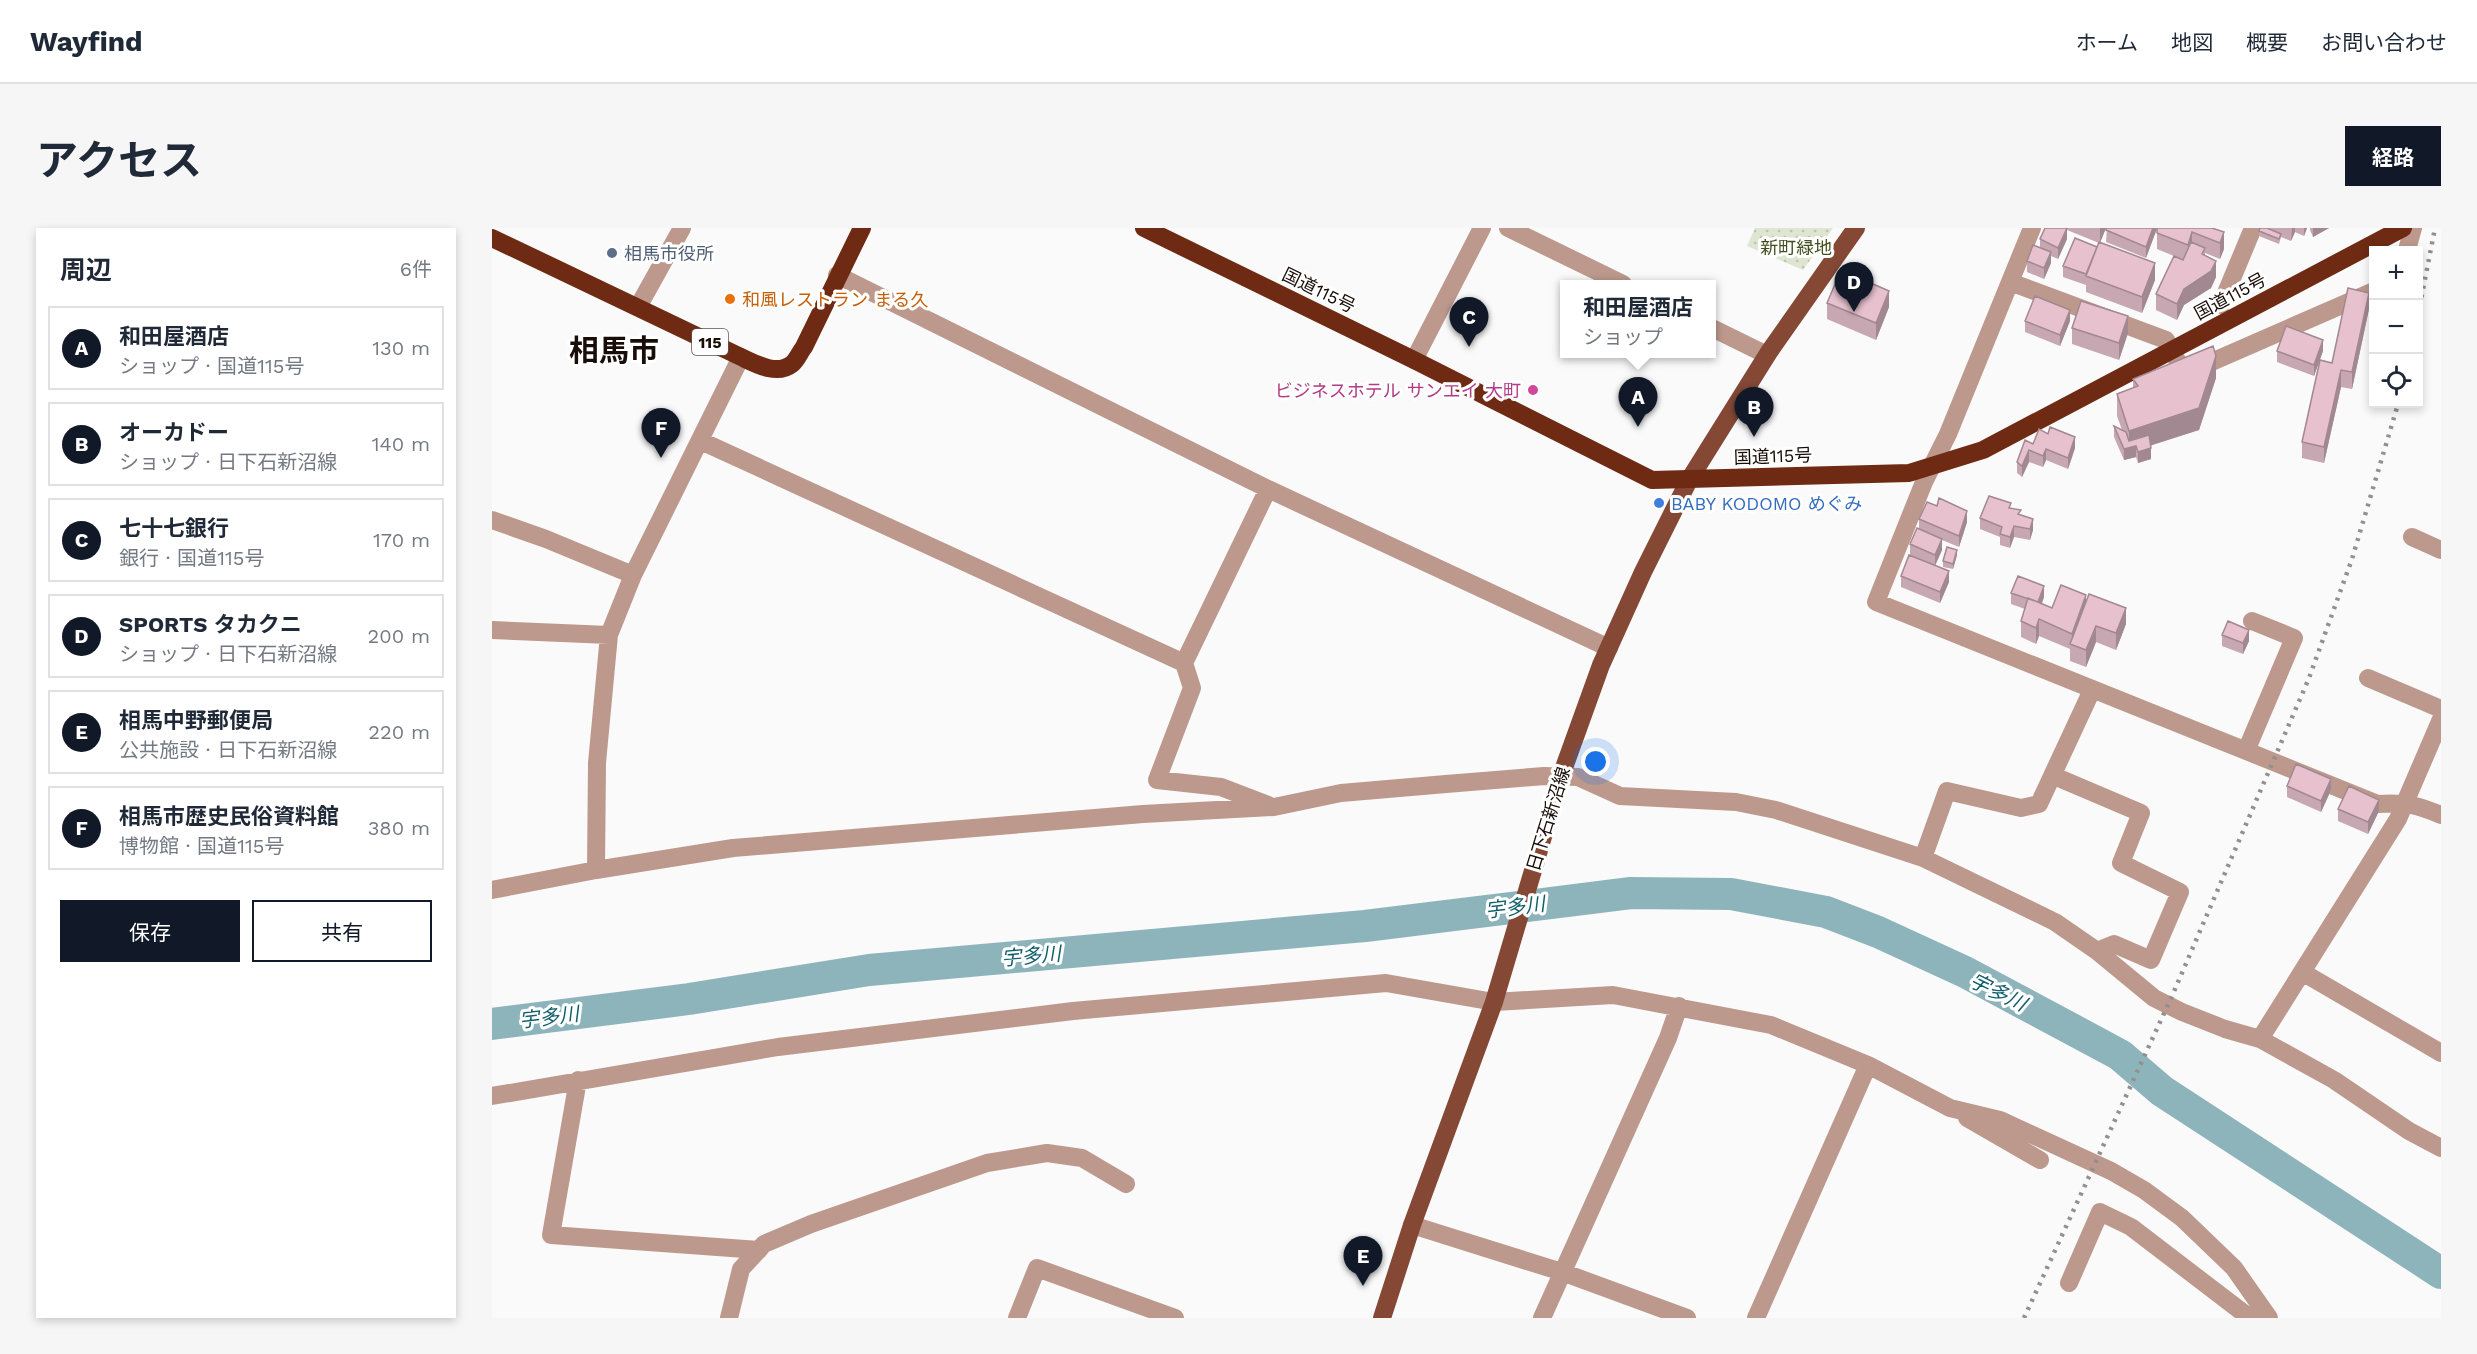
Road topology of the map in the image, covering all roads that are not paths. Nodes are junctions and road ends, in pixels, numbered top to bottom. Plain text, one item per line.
1 (682, 228) edge
2 (862, 228) edge
3 (1144, 228) edge
4 (1482, 228) edge
5 (1508, 228) edge
6 (1856, 228) edge
7 (2032, 228) edge
8 (2253, 228) edge
9 (2413, 228) edge
10 (2398, 231) edge
11 (492, 238) edge
12 (2408, 246) edge
13 (837, 275) junction
14 (1613, 280) edge
15 (2010, 282) junction
16 (2369, 293) edge
17 (2222, 305) dead end
18 (638, 307) junction
19 (1716, 330) edge
20 (1767, 355) junction
21 (741, 357) junction
22 (1414, 360) junction
23 (701, 441) junction
24 (1932, 466) junction
25 (1689, 480) junction
26 (1268, 489) junction
27 (492, 520) edge
28 (2412, 537) dead end
29 (2441, 550) edge
30 (633, 575) junction
31 (2252, 621) dead end
32 (492, 630) edge
33 (609, 635) junction
34 (1609, 648) junction
35 (1184, 663) junction
36 (2368, 678) dead end
37 (2092, 690) junction
38 (2441, 709) edge
39 (2441, 719) edge
40 (2246, 751) junction
41 (2054, 776) junction
42 (1559, 780) junction
43 (2404, 802) junction
44 (1274, 807) junction
45 (2441, 815) edge
46 (1923, 858) junction
47 (596, 870) junction
48 (492, 890) edge
49 (2097, 951) junction
50 (2302, 972) junction
51 (1494, 1002) junction
52 (1679, 1006) junction
53 (2260, 1039) junction
54 (2441, 1053) edge
55 (1868, 1065) junction
56 (578, 1080) junction
57 (492, 1096) edge
58 (1950, 1108) junction
59 (2441, 1148) edge
60 (2040, 1161) dead end
61 (1126, 1184) dead end
62 (1412, 1225) junction
63 (759, 1250) junction
64 (1562, 1272) junction
65 (2069, 1283) dead end
66 (729, 1318) edge
67 (1017, 1318) edge
68 (1175, 1318) edge
69 (1382, 1318) edge
70 (1542, 1318) edge
71 (1687, 1318) edge
72 (1756, 1318) edge
73 (2250, 1318) edge
74 (2269, 1318) edge

1 - 18 street
2 - 13 highway, 115
3 - 22 highway, 国道115号
4 - 22 street
5 - 14 street
6 - 20 main road, 日下石新沼線
7 - 15 street
8 - 17 street
9 - 12 street
10 - 24 highway, 国道115号
11 - 18 highway, 115
13 - 21 highway, 115
13 - 26 street
15 - 16 street
15 - 24 street
18 - 21 highway, 115
19 - 20 street
20 - 25 main road, 日下石新沼線
21 - 23 street
22 - 25 highway, 国道115号
23 - 30 street
23 - 35 street
24 - 25 highway, 国道115号
24 - 37 street
25 - 34 main road, 日下石新沼線
26 - 34 street
26 - 35 street
27 - 30 street
28 - 29 street
30 - 33 street
31 - 40 street
32 - 33 street
33 - 47 street
34 - 42 main road, 日下石新沼線
35 - 44 street
36 - 38 street
37 - 40 street
37 - 41 street
39 - 43 street
40 - 43 street
41 - 46 street
41 - 49 street
42 - 44 street
42 - 46 street
42 - 51 main road, 日下石新沼線
43 - 45 street
43 - 50 street
44 - 47 street
46 - 49 street
47 - 48 street
49 - 53 street
50 - 53 street
50 - 54 street
51 - 52 street
51 - 56 street
51 - 62 main road, 日下石新沼線
52 - 55 street
52 - 64 street
53 - 59 street
55 - 58 street
55 - 72 street
56 - 57 street
56 - 63 street
58 - 60 street
58 - 74 street
61 - 63 street
62 - 64 street
62 - 69 main road, 日下石新沼線
63 - 66 street
64 - 70 street
64 - 71 street
65 - 73 street
67 - 68 street

